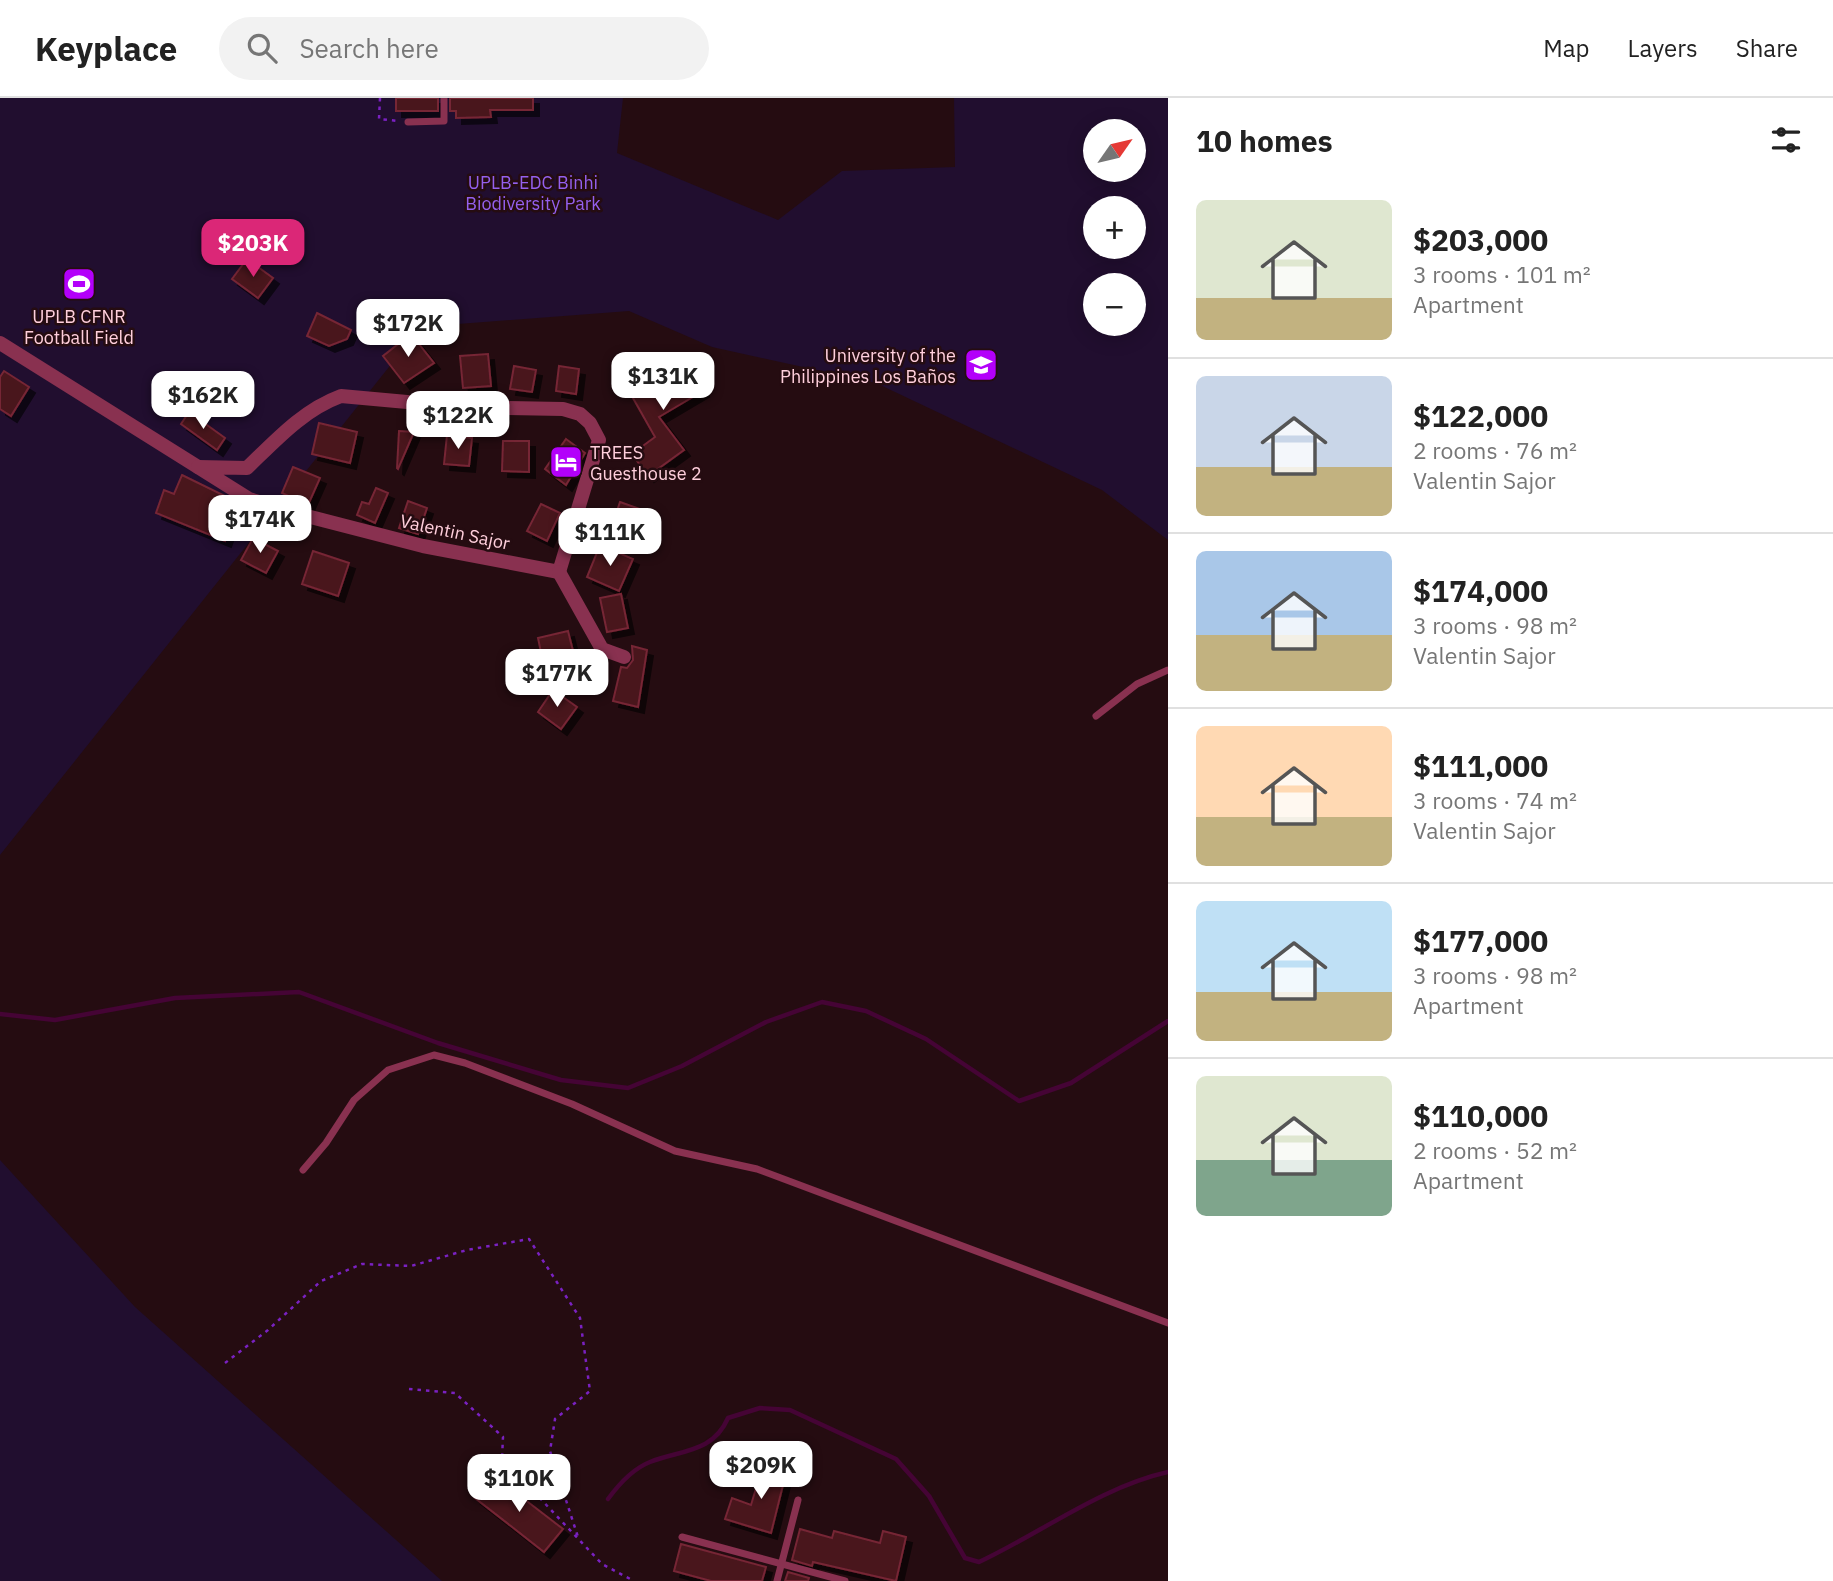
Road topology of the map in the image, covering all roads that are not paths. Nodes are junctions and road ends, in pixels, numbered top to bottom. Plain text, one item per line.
1 (444, 98) edge
2 (408, 122) road end
3 (0, 344) edge
4 (198, 467) junction
5 (559, 572) junction
6 (624, 657) dead end
7 (1168, 670) edge
8 (1096, 716) dead end
9 (303, 1170) dead end
10 (1168, 1323) edge
11 (798, 1500) dead end
12 (682, 1537) dead end
13 (782, 1562) junction
14 (776, 1581) edge
15 (845, 1581) edge

1 - 2 lane
3 - 4 street, Valentin Sajor
4 - 5 street, Valentin Sajor
4 - 5 street
5 - 6 street
7 - 8 lane
9 - 10 lane
11 - 13 lane
12 - 13 lane
13 - 14 lane
13 - 15 lane

